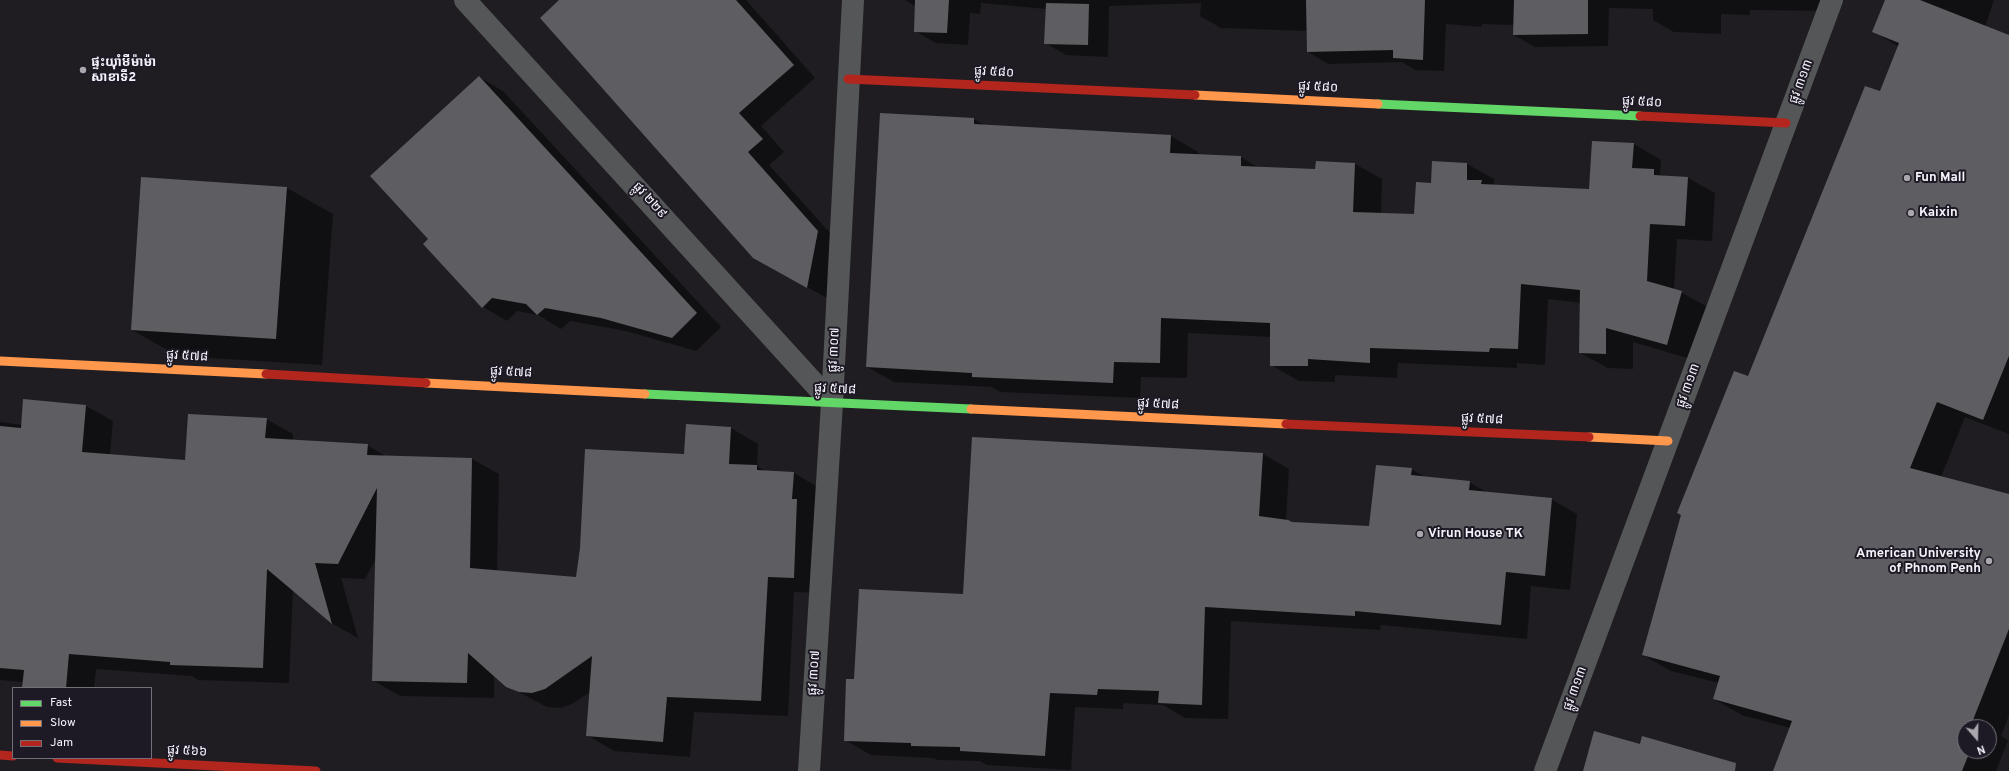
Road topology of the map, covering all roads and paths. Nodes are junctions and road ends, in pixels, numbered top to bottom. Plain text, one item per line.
1 (465, 0) edge
2 (853, 0) edge
3 (1832, 0) edge
4 (848, 79) junction
5 (1786, 123) junction
6 (0, 361) edge
7 (832, 403) junction
8 (1668, 441) junction
9 (0, 755) edge
10 (12, 756) edge
11 (77, 759) edge
12 (316, 771) edge
13 (809, 771) edge
14 (1545, 771) edge

1 - 7 street, ផ្លូវ ២២៩
2 - 4 street, ផ្លូវ ៣០៧
3 - 5 street, ផ្លូវ ៣១៣
4 - 5 street, ផ្លូវ ៥៨០
4 - 7 street, ផ្លូវ ៣០៧
5 - 8 street, ផ្លូវ ៣១៣
6 - 7 street, ផ្លូវ ៥៧៨
7 - 8 street, ផ្លូវ ៥៧៨
7 - 13 street, ផ្លូវ ៣០៧
8 - 14 street, ផ្លូវ ៣១៣
9 - 10 street
11 - 12 street, ផ្លូវ ៥៦៦

